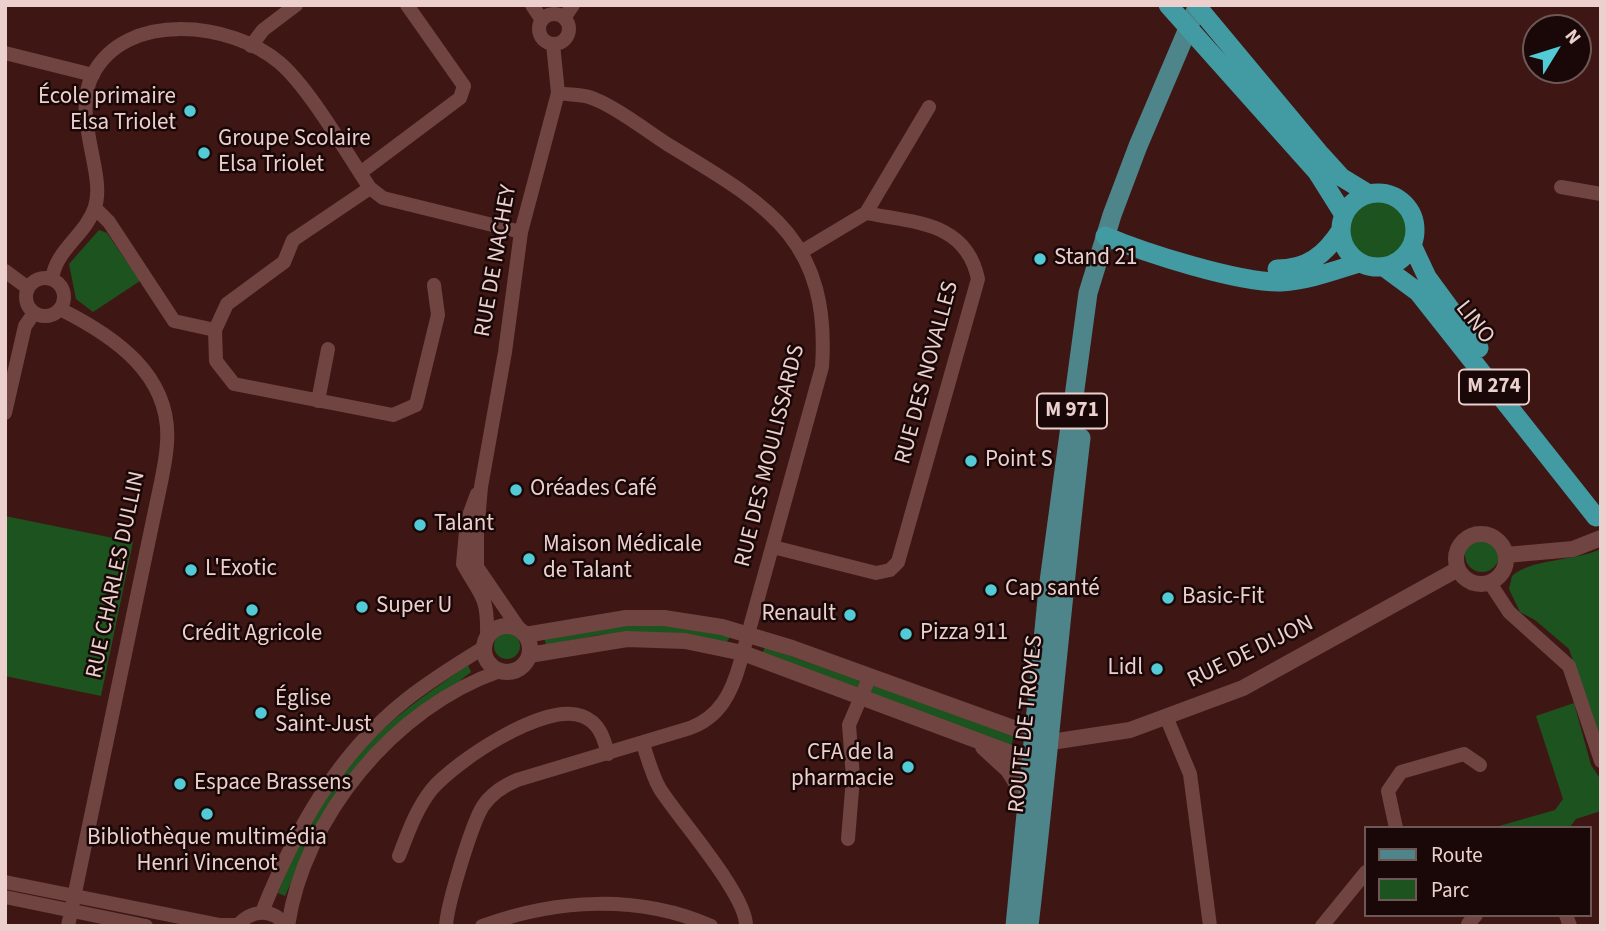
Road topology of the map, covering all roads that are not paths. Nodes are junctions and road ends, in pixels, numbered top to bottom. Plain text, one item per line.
1 (296, 5) edge
2 (407, 5) edge
3 (531, 5) edge
4 (573, 5) edge
5 (1168, 5) edge
6 (1197, 5) edge
7 (564, 18) junction
8 (542, 20) junction
9 (553, 44) junction
10 (251, 46) junction
11 (5, 53) edge
12 (93, 75) junction
13 (558, 93) junction
14 (929, 107) dead end
15 (360, 173) junction
16 (1561, 187) dead end
17 (370, 188) junction
18 (1369, 194) junction
19 (1601, 194) edge
20 (95, 208) junction
21 (866, 213) junction
22 (1342, 223) junction
23 (521, 232) junction
24 (1105, 236) junction
25 (1412, 245) junction
26 (800, 252) junction
27 (1359, 263) junction
28 (1384, 267) junction
29 (5, 271) edge
30 (52, 279) junction
31 (434, 285) dead end
32 (28, 288) junction
33 (60, 309) junction
34 (34, 313) junction
35 (215, 330) junction
36 (328, 349) dead end
37 (318, 401) junction
38 (5, 414) edge
39 (481, 487) junction
40 (1599, 510) edge
41 (1601, 538) edge
42 (773, 548) junction
43 (1507, 555) junction
44 (1458, 569) junction
45 (1490, 583) junction
46 (523, 632) junction
47 (748, 634) junction
48 (485, 642) junction
49 (743, 653) junction
50 (529, 655) junction
51 (500, 671) junction
52 (870, 677) junction
53 (861, 698) junction
54 (1167, 719) junction
55 (967, 736) junction
56 (1042, 742) junction
57 (643, 744) junction
58 (608, 754) junction
59 (1601, 761) edge
60 (1480, 765) dead end
61 (1025, 797) junction
62 (1396, 826) edge
63 (848, 839) dead end
64 (399, 856) dead end
65 (1364, 874) edge
66 (5, 882) edge
67 (5, 897) edge
68 (71, 903) junction
69 (262, 912) junction
70 (237, 925) edge
71 (68, 926) edge
72 (146, 926) edge
73 (287, 926) edge
74 (446, 926) edge
75 (482, 926) edge
76 (711, 926) edge
77 (746, 926) edge
78 (1015, 926) edge
79 (1029, 926) edge
80 (1210, 926) edge
81 (1322, 926) edge

1 - 10 street
2 - 15 street
3 - 8 street
4 - 7 street
5 - 22 highway
6 - 18 highway, LINO
6 - 24 main road, M 971
7 - 8 street
7 - 9 street
8 - 9 street
9 - 13 street, RUE DE NACHEY
10 - 12 street
10 - 15 street
11 - 12 street
12 - 20 street
13 - 23 street, RUE DE NACHEY
13 - 26 street, RUE DES MOULISSARDS
14 - 21 street
15 - 17 street
16 - 19 street
17 - 23 street
17 - 35 street
18 - 22 highway
18 - 25 highway, LINO
20 - 30 street
20 - 35 street
21 - 26 street
21 - 42 street, RUE DES NOVALLES
22 - 24 highway
22 - 27 highway
23 - 39 street, RUE DE NACHEY
24 - 27 highway
24 - 56 main road, M 971
25 - 28 highway
25 - 40 highway, LINO / M 274
26 - 42 street, RUE DES MOULISSARDS
27 - 28 highway, LINO
28 - 40 highway, LINO / M 274
29 - 32 street
30 - 32 street
30 - 33 street
31 - 37 street
32 - 34 street
33 - 34 street
33 - 68 street, RUE CHARLES DULLIN
34 - 38 street
35 - 37 street
36 - 37 street
39 - 46 street, RUE DE NACHEY
39 - 48 street, RUE DE NACHEY
41 - 43 street
42 - 47 street, RUE DES MOULISSARDS
43 - 44 street
43 - 45 street
44 - 45 street
44 - 54 street, RUE DE DIJON
45 - 59 street
46 - 47 street
46 - 48 street
46 - 50 street
47 - 49 street, RUE DES MOULISSARDS
47 - 52 street
48 - 51 street
48 - 69 street
49 - 50 street
49 - 53 street
49 - 57 street, RUE DES MOULISSARDS
50 - 51 street
51 - 73 street
52 - 53 street
52 - 56 street
53 - 55 street
53 - 63 street
54 - 56 street, RUE DE DIJON
54 - 80 street
55 - 56 street
55 - 61 street
56 - 61 main road, M 971
56 - 79 main road, ROUTE DE TROYES / M 971
57 - 58 street, RUE DES MOULISSARDS
57 - 77 street
58 - 64 street
58 - 74 street, RUE DES MOULISSARDS
60 - 62 street
61 - 78 main road, M 971
65 - 81 street
66 - 68 street
67 - 68 street
68 - 70 street
68 - 71 street, RUE CHARLES DULLIN
68 - 72 street
69 - 70 street
69 - 73 street
75 - 76 street

